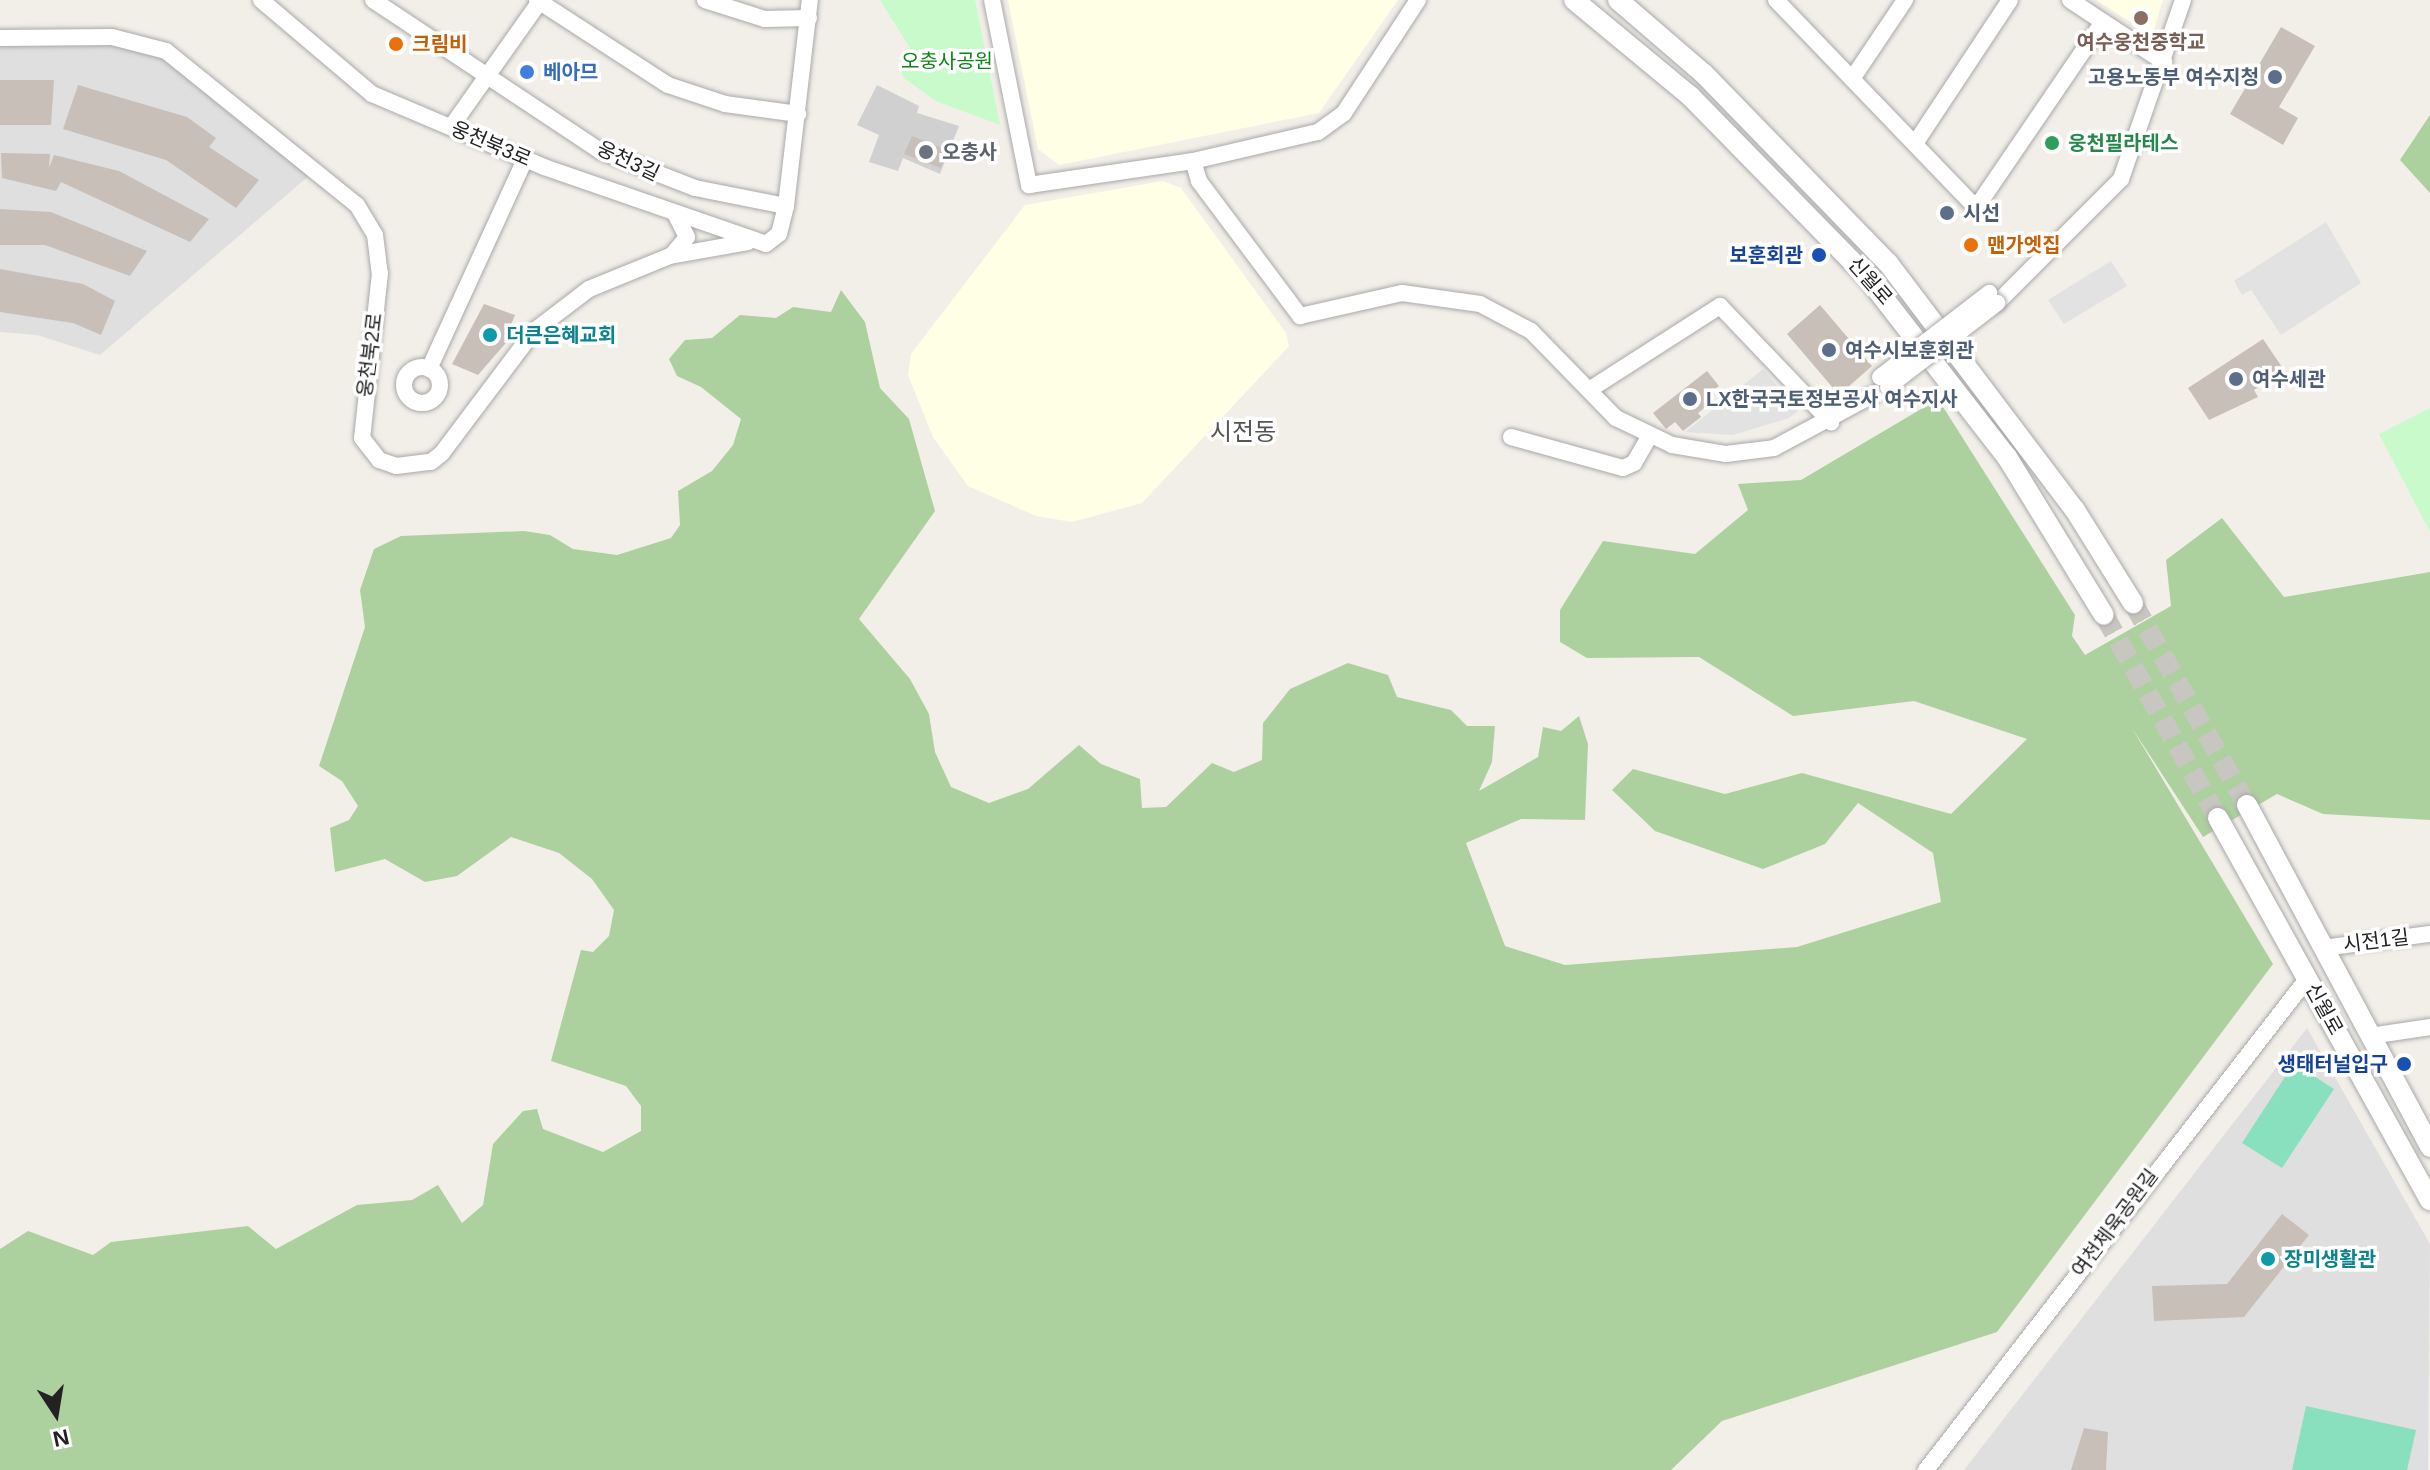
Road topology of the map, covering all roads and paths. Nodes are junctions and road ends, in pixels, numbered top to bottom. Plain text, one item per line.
1 (261, 0) edge
2 (373, 0) edge
3 (705, 0) edge
4 (810, 0) edge
5 (992, 0) edge
6 (1418, 0) edge
7 (1574, 0) edge
8 (1618, 0) edge
9 (1776, 0) edge
10 (1905, 0) edge
11 (2010, 0) edge
12 (2070, 0) edge
13 (2183, 0) edge
14 (539, 1) edge
15 (1794, 7) edge
16 (809, 18) junction
17 (2103, 22) junction
18 (0, 38) edge
19 (2164, 62) junction
20 (487, 75) junction
21 (1854, 76) junction
22 (798, 114) junction
23 (451, 127) junction
24 (1916, 142) junction
25 (525, 159) junction
26 (1193, 161) junction
27 (786, 206) junction
28 (676, 215) junction
29 (748, 242) junction
30 (670, 256) junction
31 (429, 369) dead end
32 (1589, 390) junction
33 (1831, 422) junction
34 (1511, 437) dead end
35 (1649, 437) junction
36 (2133, 603) tunnel mouth
37 (2104, 615) tunnel mouth
38 (2247, 805) tunnel mouth
39 (2218, 818) tunnel mouth
40 (2430, 934) edge
41 (2323, 948) junction
42 (2307, 979) junction
43 (2430, 1027) edge
44 (2370, 1036) junction
45 (2430, 1147) edge
46 (2430, 1200) edge
47 (1926, 1470) edge

1 - 23 street, 웅천북3로
2 - 20 street, 웅천3길
3 - 16 street
4 - 16 street
5 - 26 street
6 - 26 street
7 - 37 street, 신월로
8 - 36 street, 신월로
9 - 15 street
10 - 21 street
11 - 24 street
12 - 17 street
13 - 19 street
14 - 20 street
14 - 22 street
15 - 21 street
16 - 22 street
17 - 19 street
17 - 24 street
18 - 30 street, 웅천북2로
19 - 33 street, bridge
20 - 23 street
20 - 27 street, 웅천3길
21 - 24 street
22 - 27 street
23 - 25 street, 웅천북3로
25 - 28 street, 웅천북3로
25 - 31 street
26 - 32 street
27 - 29 street, 웅천북2로
28 - 29 street, 웅천북3로
28 - 30 street
29 - 30 street, 웅천북2로
32 - 33 street
32 - 35 street
33 - 35 street
34 - 35 street
38 - 41 street, 신월로
39 - 42 street, 신월로
40 - 41 street, 시전1길
41 - 44 street, 신월로
42 - 46 street, 신월로
42 - 47 street, 여천체육공원길
43 - 44 street
44 - 45 street, 신월로

